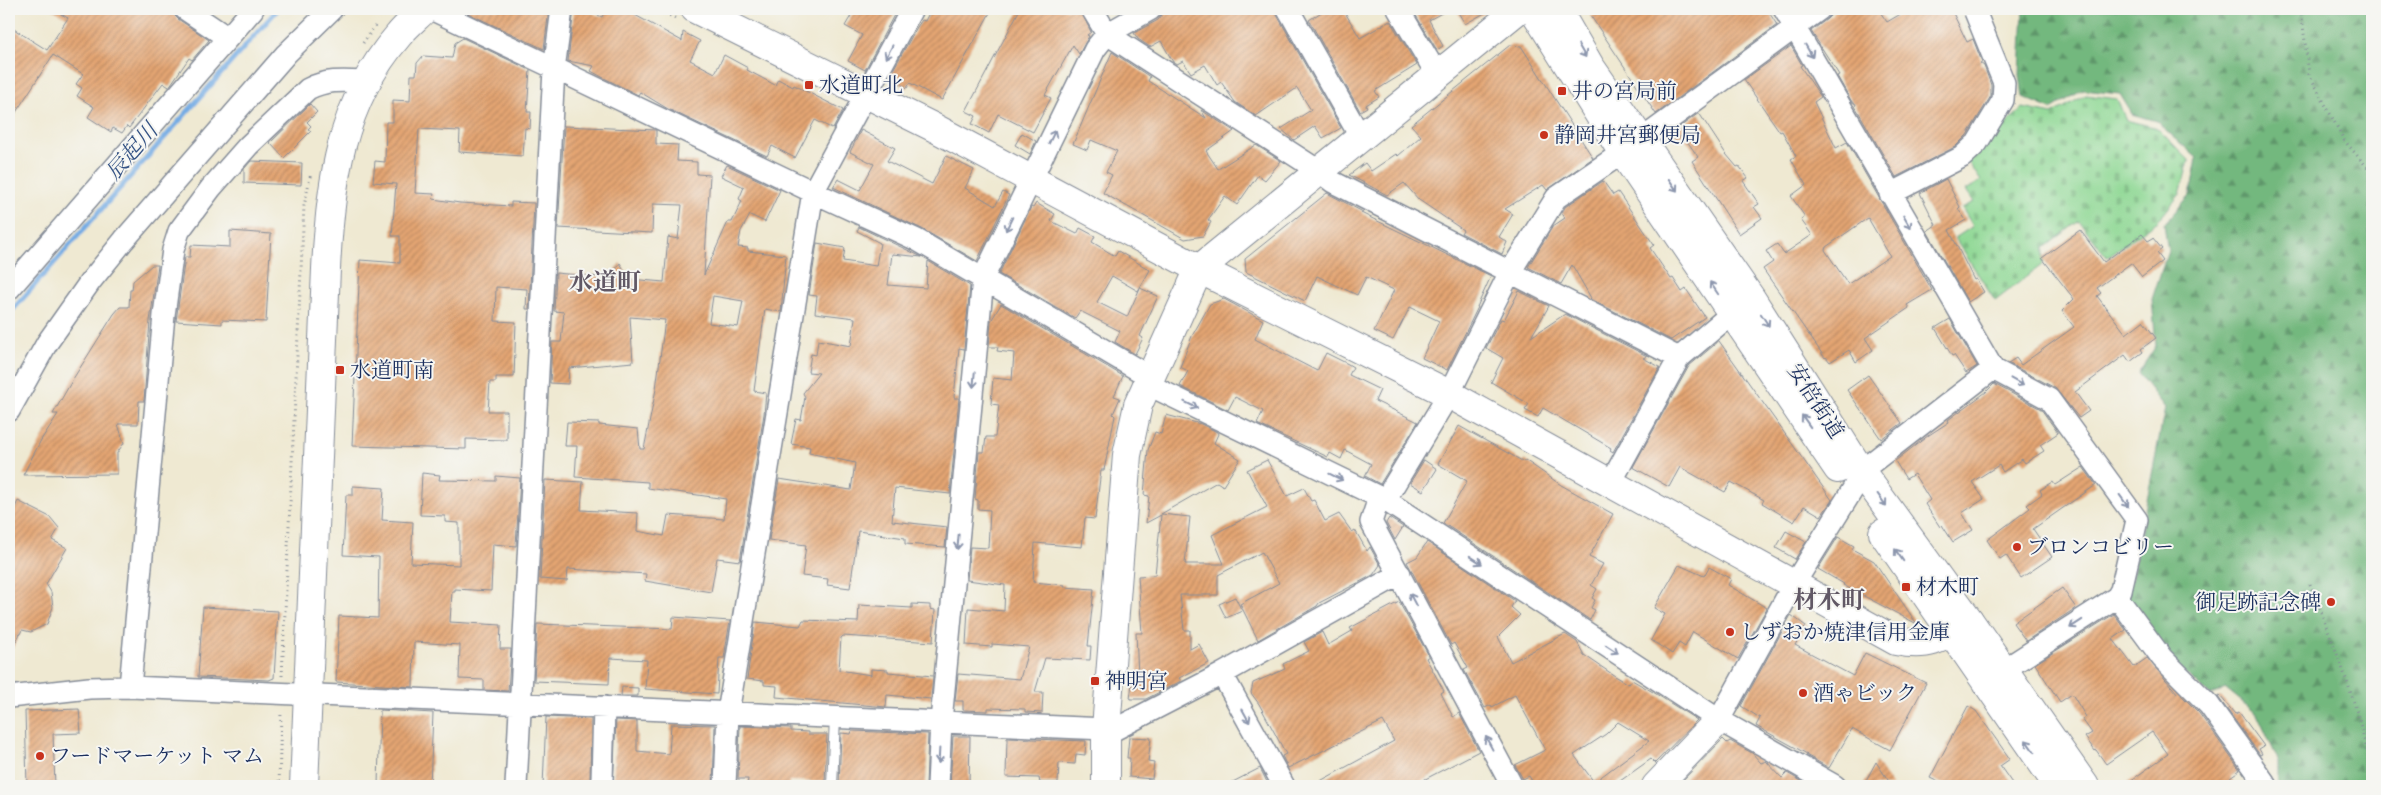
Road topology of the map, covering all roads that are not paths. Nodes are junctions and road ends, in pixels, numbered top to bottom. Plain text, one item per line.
1 (185, 9) edge
2 (253, 9) edge
3 (332, 9) edge
4 (426, 9) edge
5 (431, 9) edge
6 (562, 9) edge
7 (912, 9) edge
8 (1092, 9) edge
9 (1151, 9) edge
10 (1288, 9) edge
11 (1398, 9) edge
12 (1519, 9) edge
13 (1533, 9) edge
14 (1558, 9) edge
15 (1784, 9) edge
16 (1820, 9) edge
17 (1974, 9) edge
18 (688, 15) edge
19 (1795, 27) junction
20 (1107, 34) junction
21 (228, 38) junction
22 (554, 68) junction
23 (1438, 76) junction
24 (366, 82) junction
25 (866, 94) junction
26 (1361, 138) junction
27 (1632, 146) junction
28 (1319, 171) junction
29 (1031, 181) junction
30 (813, 192) junction
31 (1890, 194) junction
32 (1199, 269) junction
33 (1510, 272) junction
34 (983, 278) junction
35 (9, 289) edge
36 (1732, 314) junction
37 (1679, 358) junction
38 (1993, 369) junction
39 (1148, 380) junction
40 (1449, 394) junction
41 (9, 410) edge
42 (1857, 480) junction
43 (1610, 484) junction
44 (1382, 499) junction
45 (1400, 574) junction
46 (1794, 584) junction
47 (2117, 597) junction
48 (1960, 626) junction
49 (1222, 674) junction
50 (1994, 676) junction
51 (130, 688) junction
52 (308, 695) junction
53 (9, 698) edge
54 (519, 703) junction
55 (604, 707) junction
56 (728, 713) junction
57 (835, 718) junction
58 (1719, 720) junction
59 (941, 721) junction
60 (1106, 732) junction
61 (602, 780) dead end
62 (304, 786) edge
63 (516, 786) edge
64 (725, 786) edge
65 (832, 786) edge
66 (938, 786) edge
67 (1106, 786) edge
68 (1284, 786) edge
69 (1512, 786) edge
70 (1656, 786) edge
71 (1835, 786) edge
72 (2058, 786) edge
73 (2085, 786) edge
74 (2267, 786) edge

1 - 21 street
2 - 21 street
3 - 41 street
4 - 24 street
5 - 22 street
6 - 22 street
7 -> 25 street
8 - 20 street
9 - 20 street
10 - 26 street
11 - 23 street
12 - 23 street
13 - 27 street, 安倍街道
14 -> 27 street, 安倍街道
15 - 19 street
16 - 19 street
17 - 31 street
18 - 25 street
19 - 27 street
19 -> 31 street
20 - 28 street
29 -> 20 street
21 - 35 street
22 - 30 street
22 - 54 street
23 - 26 street
24 - 51 street
24 - 52 street
25 - 29 street
25 - 30 street
26 - 28 street
27 - 33 street
36 -> 27 street, 安倍街道
27 -> 42 street, 安倍街道
28 - 32 street
28 - 33 street
29 - 32 street
29 -> 34 street
30 - 34 street
30 - 56 street
31 -> 38 street
32 - 39 street
32 - 40 street
33 - 37 street
33 - 40 street
34 - 39 street
34 -> 59 street
36 - 37 street
42 -> 36 street, 安倍街道
37 - 43 street
38 - 42 street
38 -> 47 street
39 -> 44 street
39 - 60 street
40 - 43 street
40 - 44 street
42 - 46 street
42 - 48 street, 安倍街道
43 - 46 street
44 - 45 street
44 -> 58 street
45 - 49 street
69 -> 45 street
46 - 48 street
46 - 58 street
47 -> 50 street
47 - 74 street
48 - 50 street, 安倍街道
49 - 60 street
49 -> 68 street
72 -> 50 street, 安倍街道
50 - 73 street, 安倍街道
51 - 52 street
51 - 53 street
52 - 54 street
52 - 62 street
54 - 55 street
54 - 63 street
55 - 56 street
55 - 61 street
56 - 57 street
56 - 64 street
57 - 59 street
57 - 65 lane
58 - 70 street
58 - 71 street
59 - 60 street
59 -> 66 street
60 - 67 street

